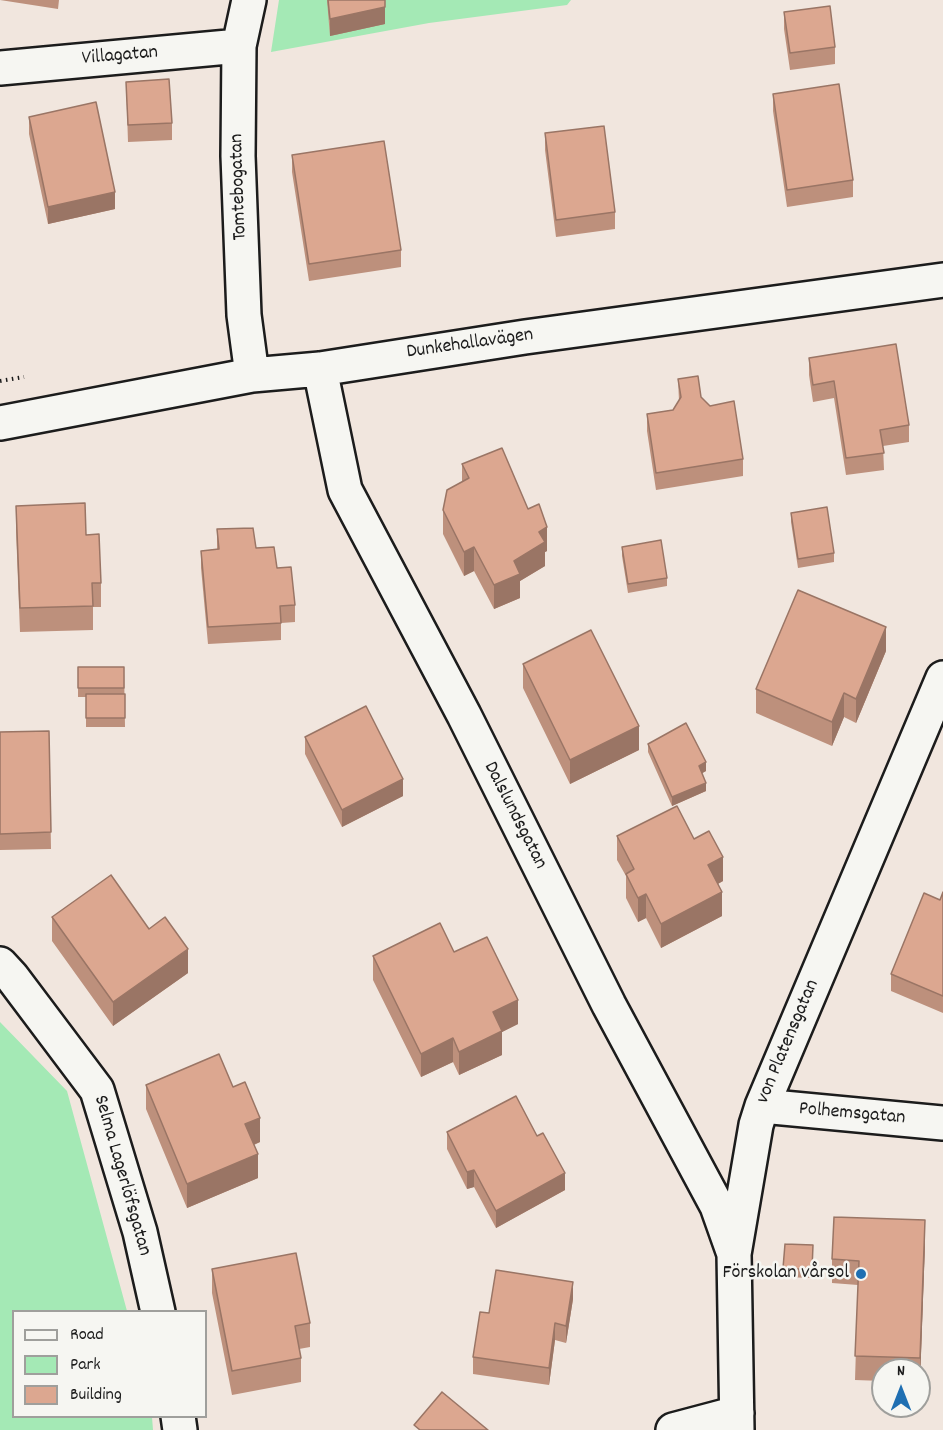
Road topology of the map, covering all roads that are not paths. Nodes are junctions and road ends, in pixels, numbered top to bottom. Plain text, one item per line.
1 (249, 0) edge
2 (239, 46) junction
3 (0, 68) edge
4 (943, 280) edge
5 (320, 369) junction
6 (252, 375) junction
7 (0, 423) edge
8 (943, 678) edge
9 (0, 964) edge
10 (762, 1106) junction
11 (943, 1123) edge
12 (734, 1254) junction
13 (158, 1310) edge
14 (737, 1421) edge
15 (673, 1430) edge

1 - 2 street, Tomtebogatan
2 - 3 street, Villagatan
2 - 6 street, Tomtebogatan
4 - 5 street, Dunkehallavägen
5 - 6 street, Dunkehallavägen
5 - 12 street, Dalslundsgatan
6 - 7 street, Dunkehallavägen
8 - 10 street, von Platensgatan
9 - 13 street, Selma Lagerlöfsgatan
10 - 11 street, Polhemsgatan
10 - 12 street, von Platensgatan
12 - 14 street, von Platensgatan
14 - 15 street

